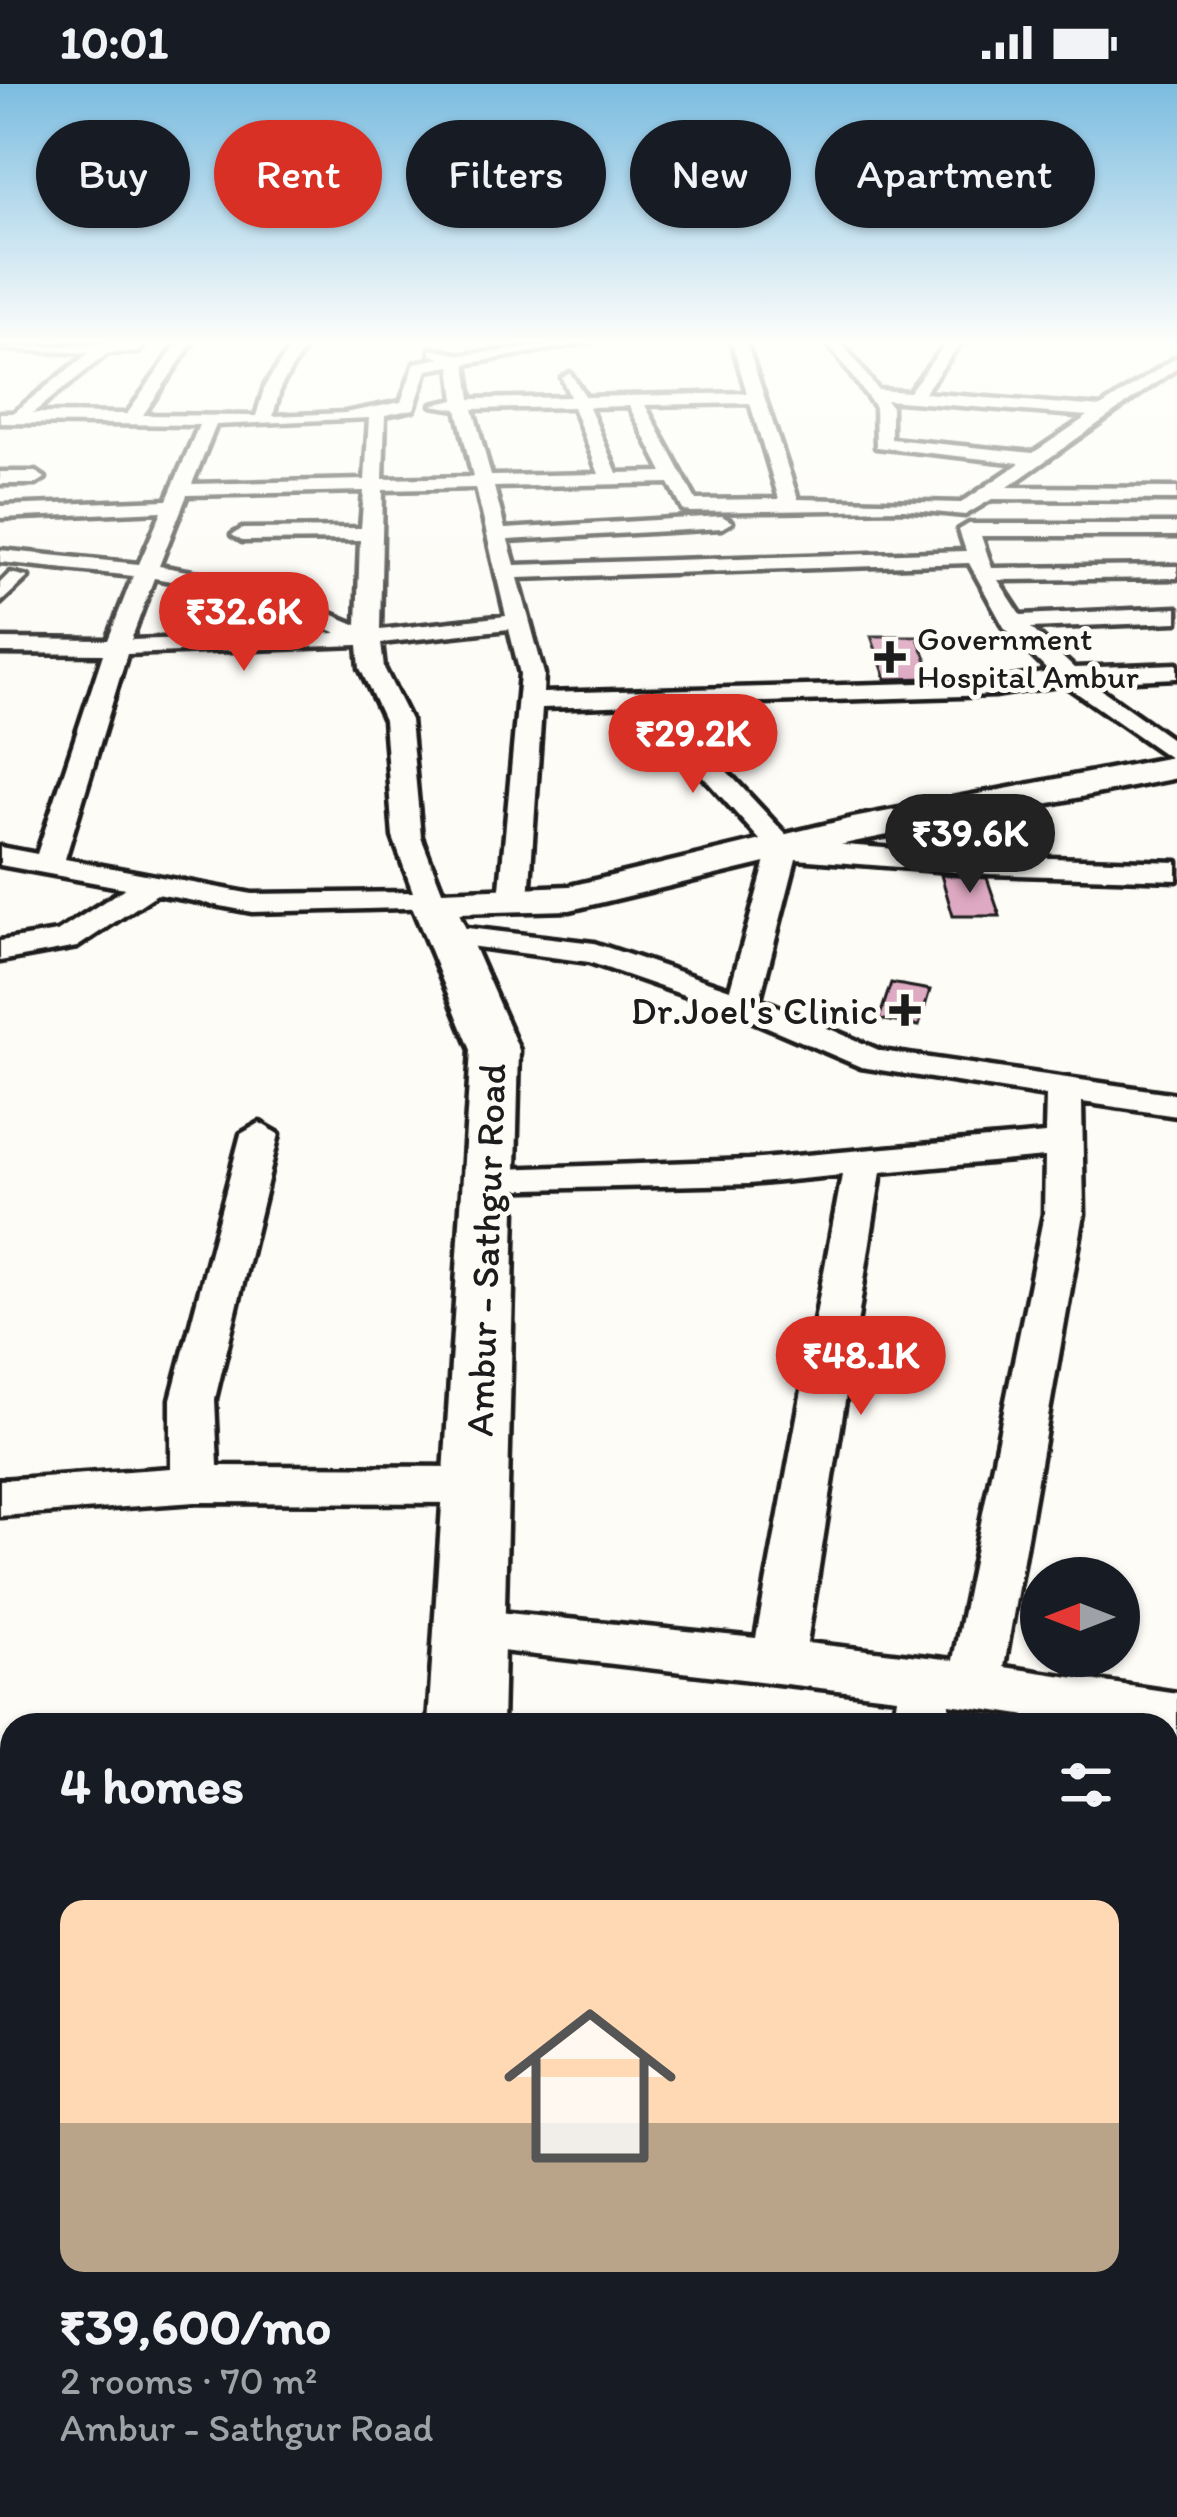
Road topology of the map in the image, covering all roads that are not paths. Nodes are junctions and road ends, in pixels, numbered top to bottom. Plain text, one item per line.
1 (196, 456) edge
2 (377, 456) edge
3 (476, 456) edge
4 (600, 456) edge
5 (664, 456) edge
6 (775, 456) edge
7 (1003, 456) edge
8 (1042, 456) edge
9 (1037, 459) junction
10 (675, 477) junction
11 (0, 478) edge
12 (36, 478) dead end
13 (610, 479) junction
14 (482, 481) junction
15 (377, 483) junction
16 (988, 493) junction
17 (1177, 494) edge
18 (179, 498) junction
19 (791, 506) junction
20 (0, 512) edge
21 (831, 515) dead end
22 (967, 520) junction
23 (1177, 530) edge
24 (369, 534) junction
25 (242, 535) dead end
26 (497, 535) junction
27 (0, 556) edge
28 (979, 566) junction
29 (147, 570) junction
30 (506, 572) junction
31 (1177, 572) edge
32 (17, 578) dead end
33 (0, 596) edge
34 (1177, 615) edge
35 (518, 621) junction
36 (1012, 622) junction
37 (369, 638) junction
38 (0, 646) edge
39 (118, 646) junction
40 (1177, 671) edge
41 (1066, 676) junction
42 (530, 701) junction
43 (648, 701) junction
44 (1177, 755) edge
45 (1177, 767) edge
46 (784, 849) junction
47 (0, 856) edge
48 (48, 865) junction
49 (1177, 871) edge
50 (152, 884) junction
51 (514, 899) junction
52 (440, 918) junction
53 (0, 952) edge
54 (742, 1004) junction
55 (1064, 1090) junction
56 (1177, 1105) edge
57 (260, 1134) dead end
58 (1064, 1144) junction
59 (864, 1160) junction
60 (489, 1178) junction
61 (195, 1484) junction
62 (476, 1485) junction
63 (0, 1498) edge
64 (470, 1630) junction
65 (778, 1662) junction
66 (940, 1696) edge
67 (466, 1713) edge
68 (1141, 1713) edge

1 - 18 street
2 - 15 street
3 - 14 street
4 - 13 street
5 - 10 street
6 - 19 street
7 - 9 street
8 - 9 street
9 - 16 street
10 - 13 street
10 - 19 street
11 - 12 street
13 - 14 street
14 - 15 street
14 - 26 street
15 - 18 street
15 - 24 street
16 - 17 street
16 - 22 street
18 - 20 street
18 - 29 street
19 - 22 street
21 - 26 street
22 - 23 street
22 - 28 street
24 - 25 street
24 - 37 street
26 - 30 street
27 - 29 street
28 - 30 street
28 - 31 street
28 - 36 street
29 - 37 street
29 - 39 street
30 - 35 street
32 - 33 street
34 - 36 street
35 - 37 street
35 - 42 street
36 - 41 street
37 - 39 street
37 - 52 street
38 - 39 street
39 - 48 street
40 - 41 street
41 - 43 street
41 - 44 street
42 - 43 street
42 - 51 street
43 - 46 street
45 - 46 main road
46 - 49 street
46 - 51 main road
46 - 54 street
47 - 48 street
48 - 50 street
50 - 52 street
50 - 53 street
51 - 52 main road
52 - 54 street
52 - 60 main road, Ambur - Sathgur Road
54 - 55 street
55 - 56 street
55 - 58 street
57 - 61 street
58 - 59 street
58 - 66 street
59 - 60 street
59 - 65 street
60 - 62 main road, Ambur - Sathgur Road
61 - 62 street
61 - 63 street
62 - 64 main road, Ambur - Sathgur Road
64 - 65 street
64 - 67 main road, Ambur - Sathgur Road
65 - 66 street
66 - 68 street

